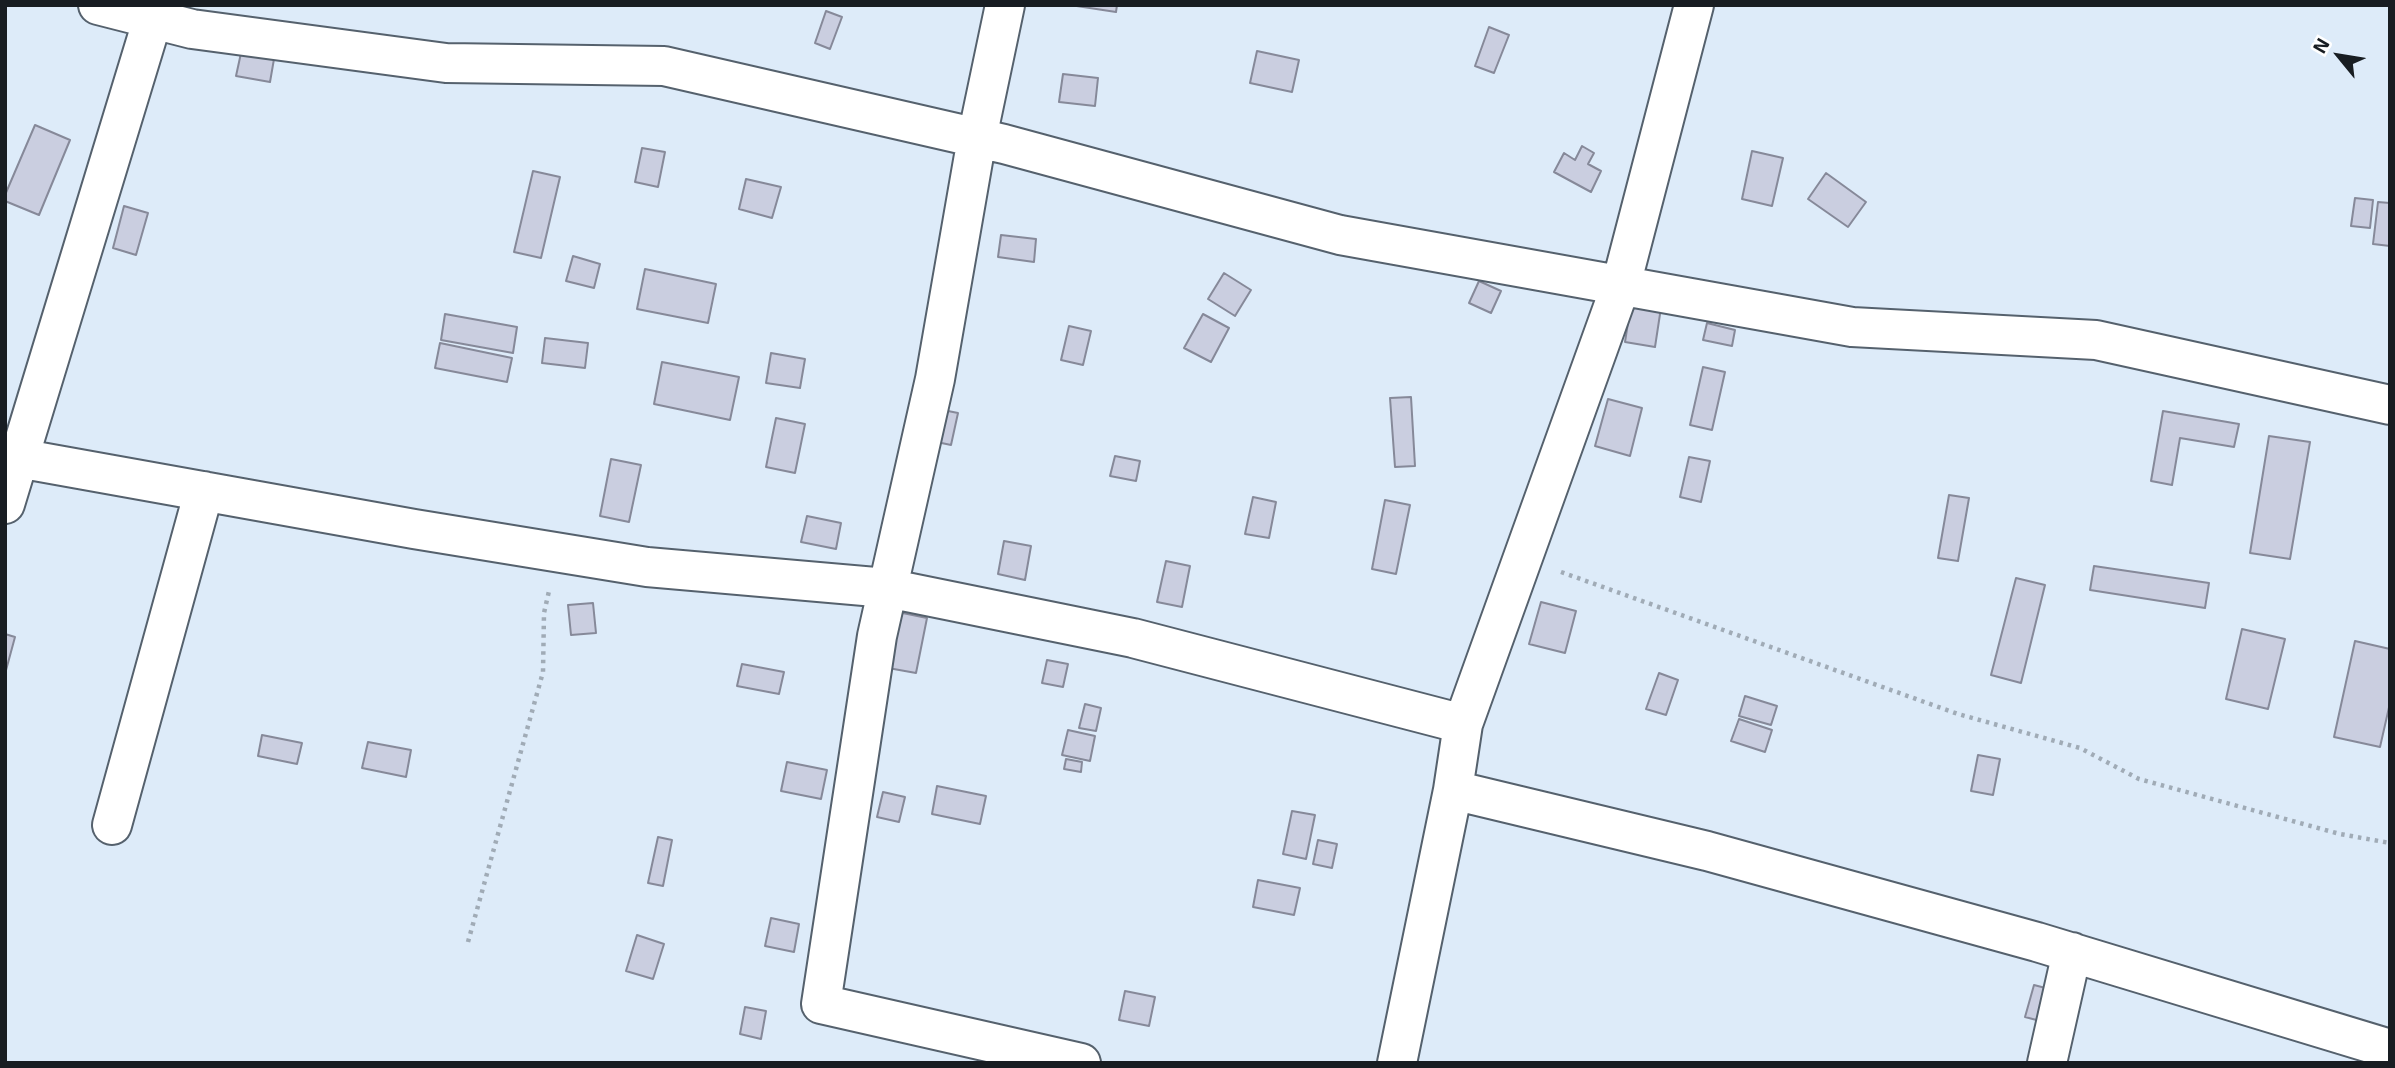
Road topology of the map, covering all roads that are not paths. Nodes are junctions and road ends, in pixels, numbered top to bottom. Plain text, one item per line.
1 (98, 5) edge
2 (1005, 5) edge
3 (1694, 5) edge
4 (155, 12) edge
5 (976, 138) junction
6 (1621, 285) junction
7 (2390, 405) edge
8 (18, 458) junction
9 (204, 491) junction
10 (5, 505) edge
11 (887, 588) junction
12 (1463, 724) junction
13 (1453, 789) junction
14 (112, 825) dead end
15 (2072, 952) junction
16 (2390, 1049) edge
17 (1081, 1063) edge
18 (1396, 1063) edge
19 (2047, 1063) edge

1 - 4 street
2 - 5 street
3 - 6 street
4 - 5 street
4 - 8 street
5 - 6 street
5 - 11 street
6 - 7 street
6 - 12 street
8 - 9 street
8 - 10 street
9 - 11 street
9 - 14 street
11 - 12 street
11 - 17 street
12 - 13 street
13 - 15 street
13 - 18 street
15 - 16 street
15 - 19 street

